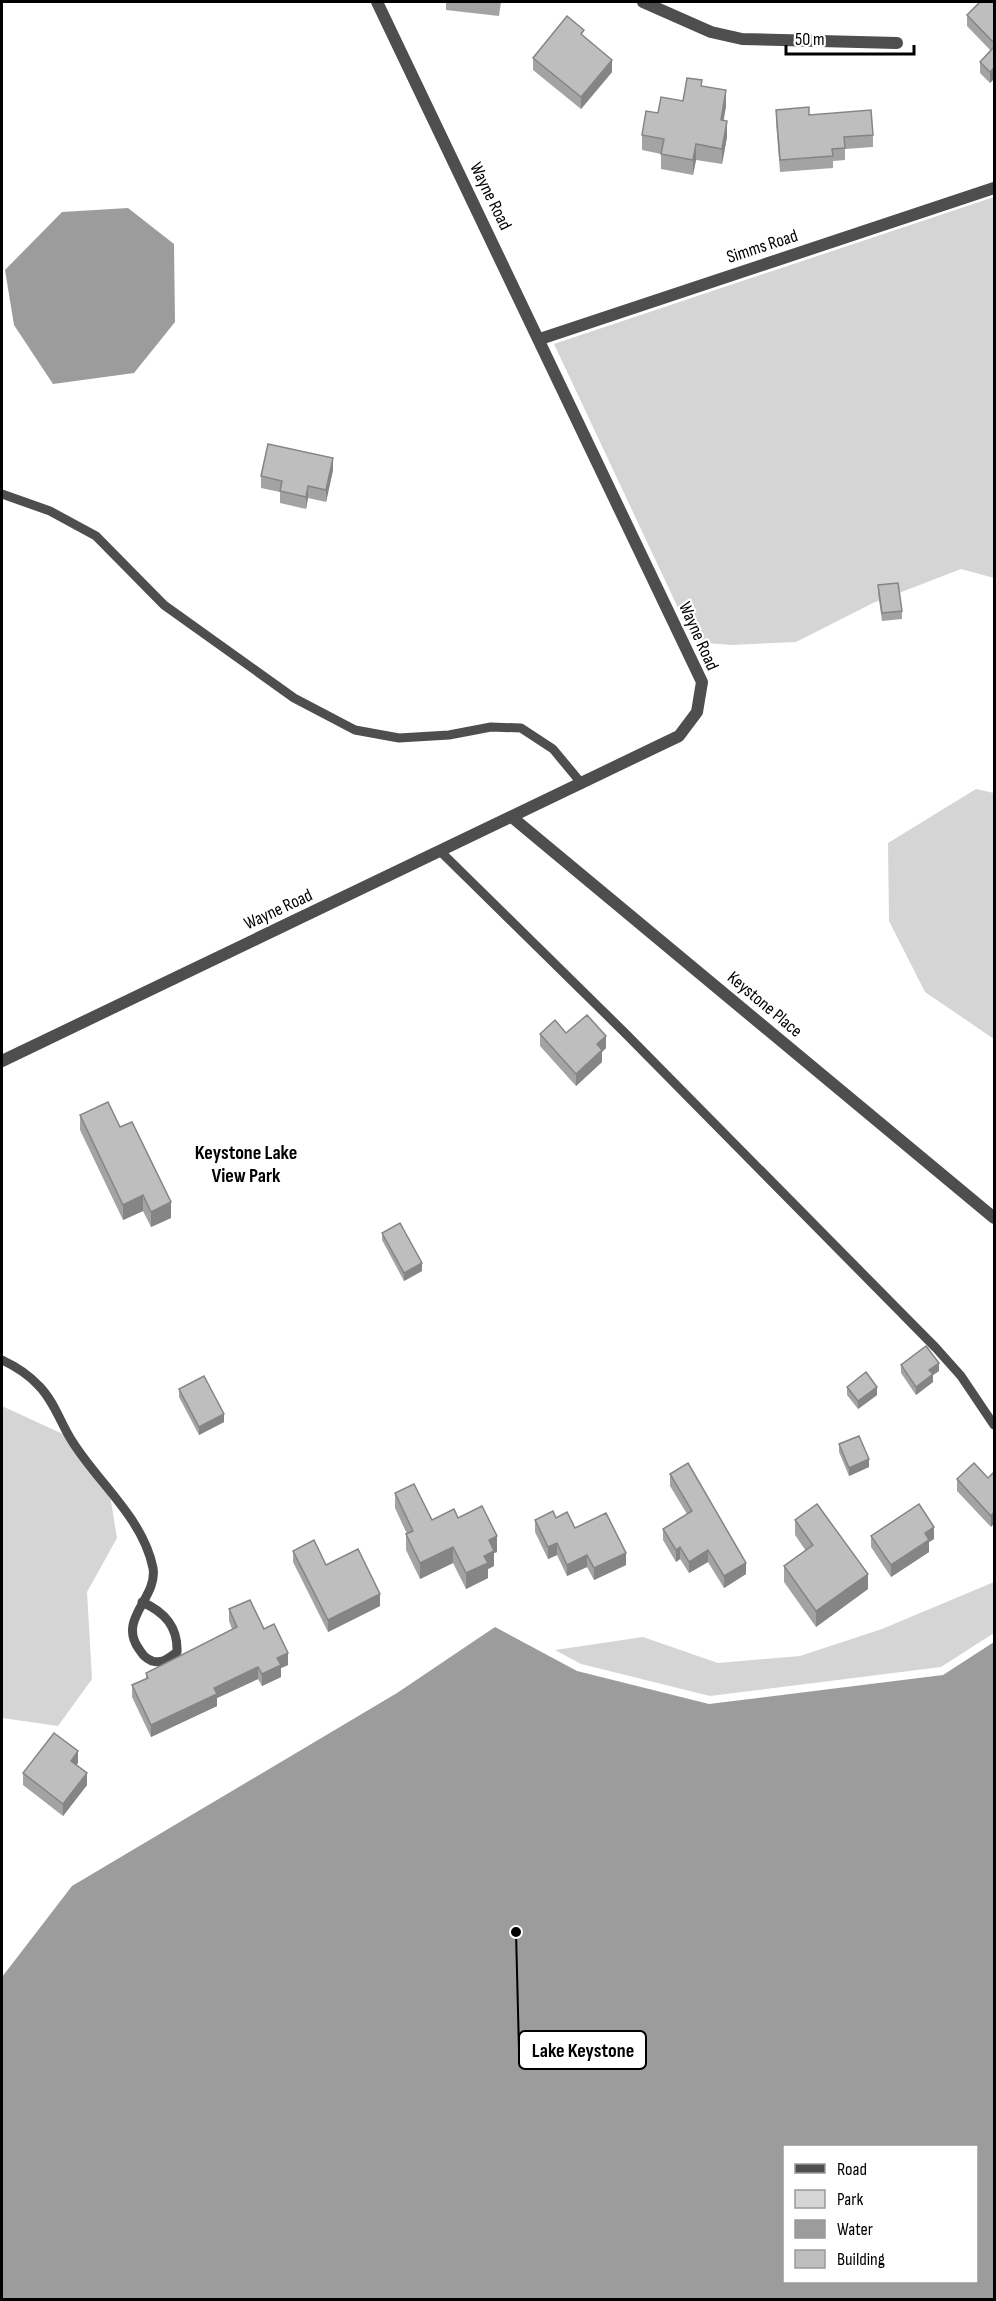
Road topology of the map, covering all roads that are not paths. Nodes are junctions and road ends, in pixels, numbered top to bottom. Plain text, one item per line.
1 (378, 2) edge
2 (643, 2) edge
3 (897, 43) dead end
4 (994, 188) edge
5 (540, 339) junction
6 (2, 494) edge
7 (582, 784) junction
8 (513, 818) junction
9 (441, 852) junction
10 (2, 1061) edge
11 (994, 1218) edge
12 (2, 1360) edge
13 (994, 1425) edge
14 (142, 1602) junction

1 - 5 street, Wayne Road
2 - 3 street
4 - 5 street, Simms Road
5 - 7 street, Wayne Road
6 - 7 lane
7 - 8 street, Wayne Road
8 - 9 street, Wayne Road
8 - 11 street, Keystone Place
9 - 10 street, Wayne Road
9 - 13 lane
12 - 14 lane
14 - 14 lane

